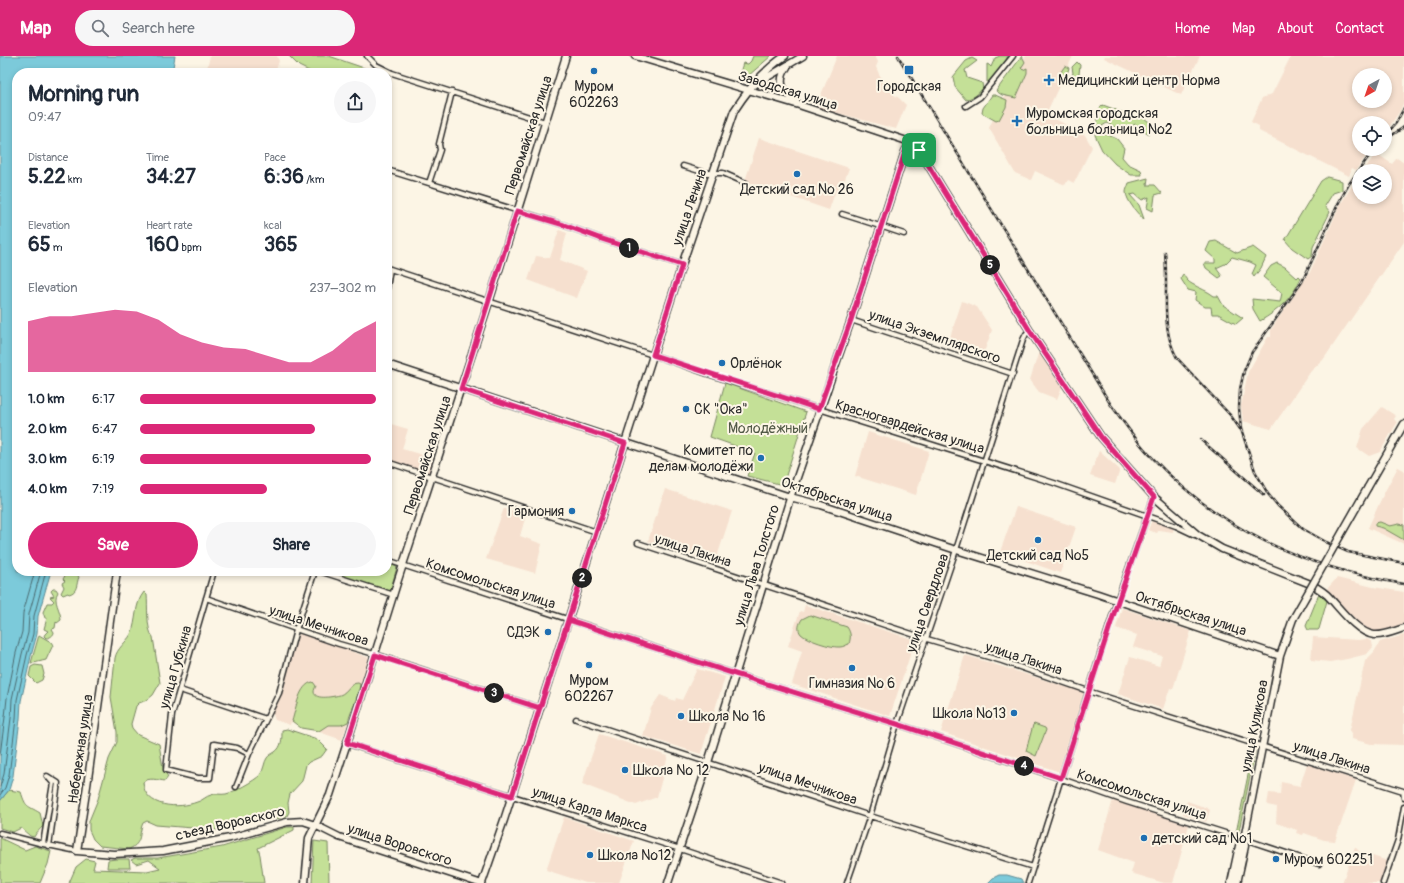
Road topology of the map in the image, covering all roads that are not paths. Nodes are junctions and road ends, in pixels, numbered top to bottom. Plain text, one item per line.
1 (367, 56) edge
2 (566, 56) edge
3 (635, 56) edge
4 (785, 56) edge
5 (803, 56) edge
6 (1013, 56) edge
7 (789, 64) junction
8 (381, 68) edge
9 (392, 74) edge
10 (767, 74) junction
11 (750, 89) junction
12 (452, 92) junction
13 (799, 105) junction
14 (966, 106) dead end
15 (545, 122) junction
16 (910, 142) junction
17 (684, 166) dead end
18 (392, 172) edge
19 (713, 173) junction
20 (746, 182) dead end
21 (429, 183) junction
22 (517, 211) junction
23 (842, 214) dead end
24 (881, 226) junction
25 (904, 234) dead end
26 (682, 265) junction
27 (392, 269) edge
28 (489, 302) junction
29 (851, 320) junction
30 (1030, 331) junction
31 (653, 355) junction
32 (392, 366) edge
33 (1013, 374) junction
34 (461, 389) junction
35 (819, 409) junction
36 (1404, 424) edge
37 (625, 443) junction
38 (984, 461) junction
39 (392, 464) edge
40 (432, 477) junction
41 (790, 497) junction
42 (1154, 497) junction
43 (1148, 516) junction
44 (596, 532) junction
45 (1198, 535) junction
46 (638, 543) dead end
47 (956, 550) junction
48 (392, 562) edge
49 (403, 565) junction
50 (116, 576) edge
51 (213, 576) edge
52 (313, 576) edge
53 (335, 576) edge
54 (762, 585) junction
55 (394, 595) junction
56 (206, 598) junction
57 (1118, 601) junction
58 (569, 620) junction
59 (1404, 628) edge
60 (296, 630) junction
61 (926, 639) junction
62 (375, 655) junction
63 (1280, 656) junction
64 (735, 674) junction
65 (180, 690) junction
66 (1089, 692) junction
67 (540, 708) junction
68 (266, 719) junction
69 (576, 719) dead end
70 (897, 724) junction
71 (346, 743) junction
72 (1262, 746) junction
73 (249, 754) junction
74 (708, 762) junction
75 (1061, 778) junction
76 (236, 787) dead end
77 (1403, 791) edge
78 (512, 796) junction
79 (1404, 798) edge
80 (1404, 807) edge
81 (870, 816) junction
82 (315, 825) junction
83 (0, 833) edge
84 (1244, 839) junction
85 (43, 844) junction
86 (49, 846) junction
87 (680, 849) junction
88 (77, 851) junction
89 (1319, 864) dead end
90 (1033, 867) junction
91 (306, 883) edge
92 (479, 883) edge
93 (482, 883) edge
94 (668, 883) edge
95 (782, 883) edge
96 (847, 883) edge
97 (1028, 883) edge
98 (1231, 883) edge
99 (1237, 883) edge
100 (1383, 883) edge

1 - 8 street
2 - 15 street, Первомайская улица
3 - 11 street, Заводская улица
4 - 10 street
5 - 7 street
6 - 14 street
7 - 10 street
7 - 13 street
9 - 12 street
10 - 11 street, улица Ленина
11 - 13 street, Заводская улица
11 - 19 street, улица Ленина
12 - 15 street
12 - 21 street
13 - 16 street, Заводская улица
15 - 22 street, Первомайская улица
16 - 24 street, улица Льва Толстого
16 - 30 street
17 - 19 street
18 - 21 street
19 - 20 street
19 - 26 street, улица Ленина
21 - 22 street
22 - 26 street
22 - 28 street, Первомайская улица
23 - 24 street
24 - 25 street
24 - 29 street, улица Льва Толстого
26 - 31 street, улица Ленина
27 - 28 street, Красногвардейская улица
28 - 31 street, Красногвардейская улица
28 - 34 street, Первомайская улица
29 - 33 street, улица Экземплярского
29 - 35 street, улица Льва Толстого
30 - 33 street, улица Свердлова
30 - 42 street
31 - 35 street, Красногвардейская улица
31 - 37 street, улица Ленина
32 - 34 street, Октябрьская улица
33 - 38 street, улица Свердлова
34 - 37 street, Октябрьская улица
34 - 40 street, Первомайская улица
35 - 38 street, Красногвардейская улица
35 - 41 street, улица Льва Толстого
36 - 63 street, улица Куликова, bridge
37 - 41 street, Октябрьская улица
37 - 44 street, улица Ленина
38 - 43 street, Красногвардейская улица
38 - 47 street, улица Свердлова
39 - 40 street
40 - 44 street
40 - 49 street, Первомайская улица
41 - 47 street, Октябрьская улица
41 - 54 street, улица Льва Толстого
42 - 43 street
42 - 45 street
43 - 45 street, Красногвардейская улица
43 - 57 street
44 - 58 street, улица Ленина
45 - 59 street
46 - 54 street, улица Лакина
47 - 57 street, Октябрьская улица
47 - 61 street, улица Свердлова
48 - 49 street, Комсомольская улица
49 - 55 street, Первомайская улица
49 - 58 street, Комсомольская улица
50 - 88 street, Набережная улица
51 - 56 street, улица Губкина
52 - 60 street
53 - 55 street
54 - 61 street, улица Лакина
54 - 64 street, улица Льва Толстого
55 - 62 street, Первомайская улица
56 - 60 street, улица Мечникова
56 - 65 street, улица Губкина
57 - 63 street, Октябрьская улица
57 - 66 street
58 - 64 street, Комсомольская улица
58 - 67 street, улица Ленина
60 - 62 street, улица Мечникова
60 - 68 street
61 - 66 street, улица Лакина
61 - 70 street, улица Свердлова
62 - 67 street, улица Мечникова
62 - 71 street, Первомайская улица
63 - 72 street, улица Куликова
64 - 70 street, Комсомольская улица
64 - 74 street, улица Льва Толстого
65 - 68 street
65 - 73 street, улица Губкина
66 - 72 street, улица Лакина
66 - 75 street
67 - 78 street, улица Ленина
68 - 73 street
69 - 74 street, улица Мечникова
70 - 75 street, Комсомольская улица
70 - 81 street, улица Свердлова
71 - 78 street, улица Карла Маркса
71 - 82 street, Первомайская улица
72 - 77 street, улица Лакина
72 - 84 street, улица Куликова
73 - 76 street
74 - 81 street, улица Мечникова
74 - 87 street, улица Льва Толстого
75 - 84 street, Комсомольская улица
75 - 90 street
77 - 79 street
78 - 87 street, улица Карла Маркса
78 - 93 street, улица Ленина
80 - 100 street
81 - 90 street, улица Мечникова
81 - 96 street, улица Свердлова
82 - 88 street, съезд Воровского
82 - 91 street, Первомайская улица
82 - 92 street, улица Воровского
83 - 85 street
84 - 89 street, Комсомольская улица
84 - 98 street, улица Куликова
84 - 99 street, улица Куликова
85 - 86 street
85 - 86 street
86 - 88 street
87 - 94 street, улица Льва Толстого
87 - 95 street, улица Карла Маркса
90 - 97 street

